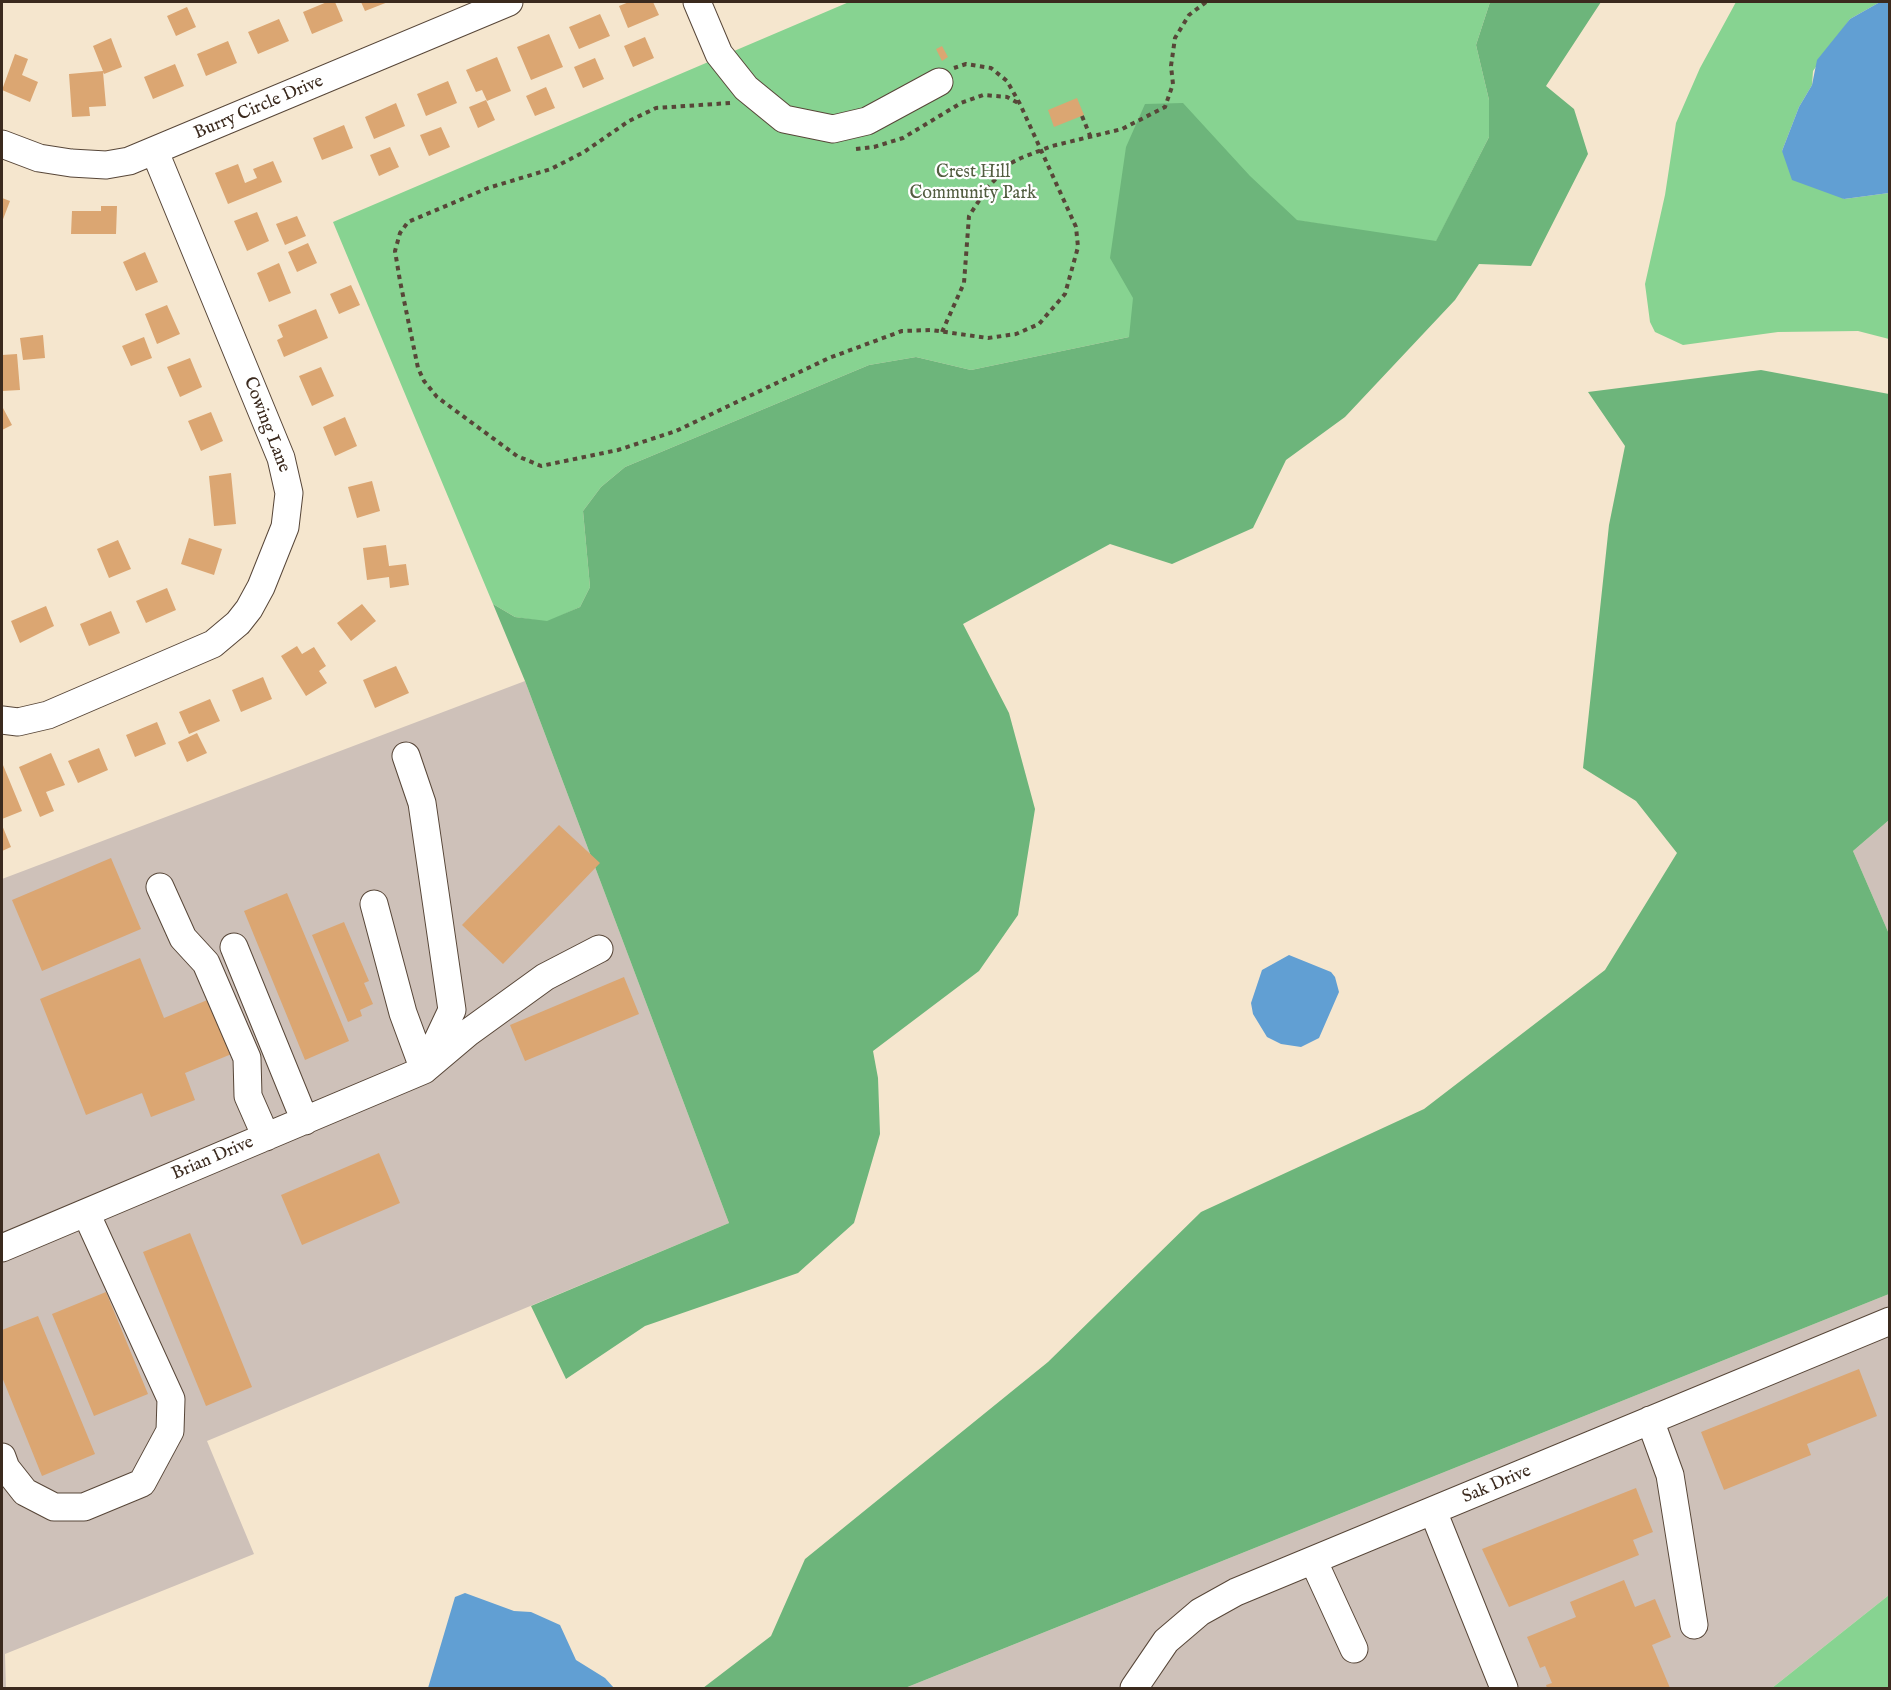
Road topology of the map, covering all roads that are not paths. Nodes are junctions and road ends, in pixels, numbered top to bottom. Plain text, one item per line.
1 (509, 2) edge
2 (697, 2) edge
3 (939, 82) road end
4 (2, 144) edge
5 (155, 152) junction
6 (2, 720) edge
7 (406, 756) dead end
8 (160, 887) dead end
9 (374, 904) dead end
10 (234, 947) dead end
11 (599, 949) dead end
12 (424, 1070) junction
13 (305, 1121) junction
14 (266, 1137) junction
15 (86, 1213) junction
16 (2, 1248) edge
17 (1890, 1320) edge
18 (1650, 1420) junction
19 (2, 1457) edge
20 (1433, 1512) junction
21 (1314, 1562) junction
22 (1694, 1625) dead end
23 (1354, 1649) dead end
24 (1134, 1689) edge
25 (1504, 1689) edge

1 - 5 street, Burry Circle Drive
2 - 3 street
4 - 5 street, Burry Circle Drive
5 - 6 street, Cowing Lane
7 - 12 street
8 - 14 street
9 - 12 street
10 - 13 street
11 - 12 street, Brian Drive
12 - 13 street, Brian Drive
13 - 14 street, Brian Drive
14 - 15 street, Brian Drive
15 - 16 street, Brian Drive
15 - 19 street
17 - 18 street, Sak Drive
18 - 20 street, Sak Drive
18 - 22 street
20 - 21 street, Sak Drive
20 - 25 street
21 - 23 street
21 - 24 street, Sak Drive

